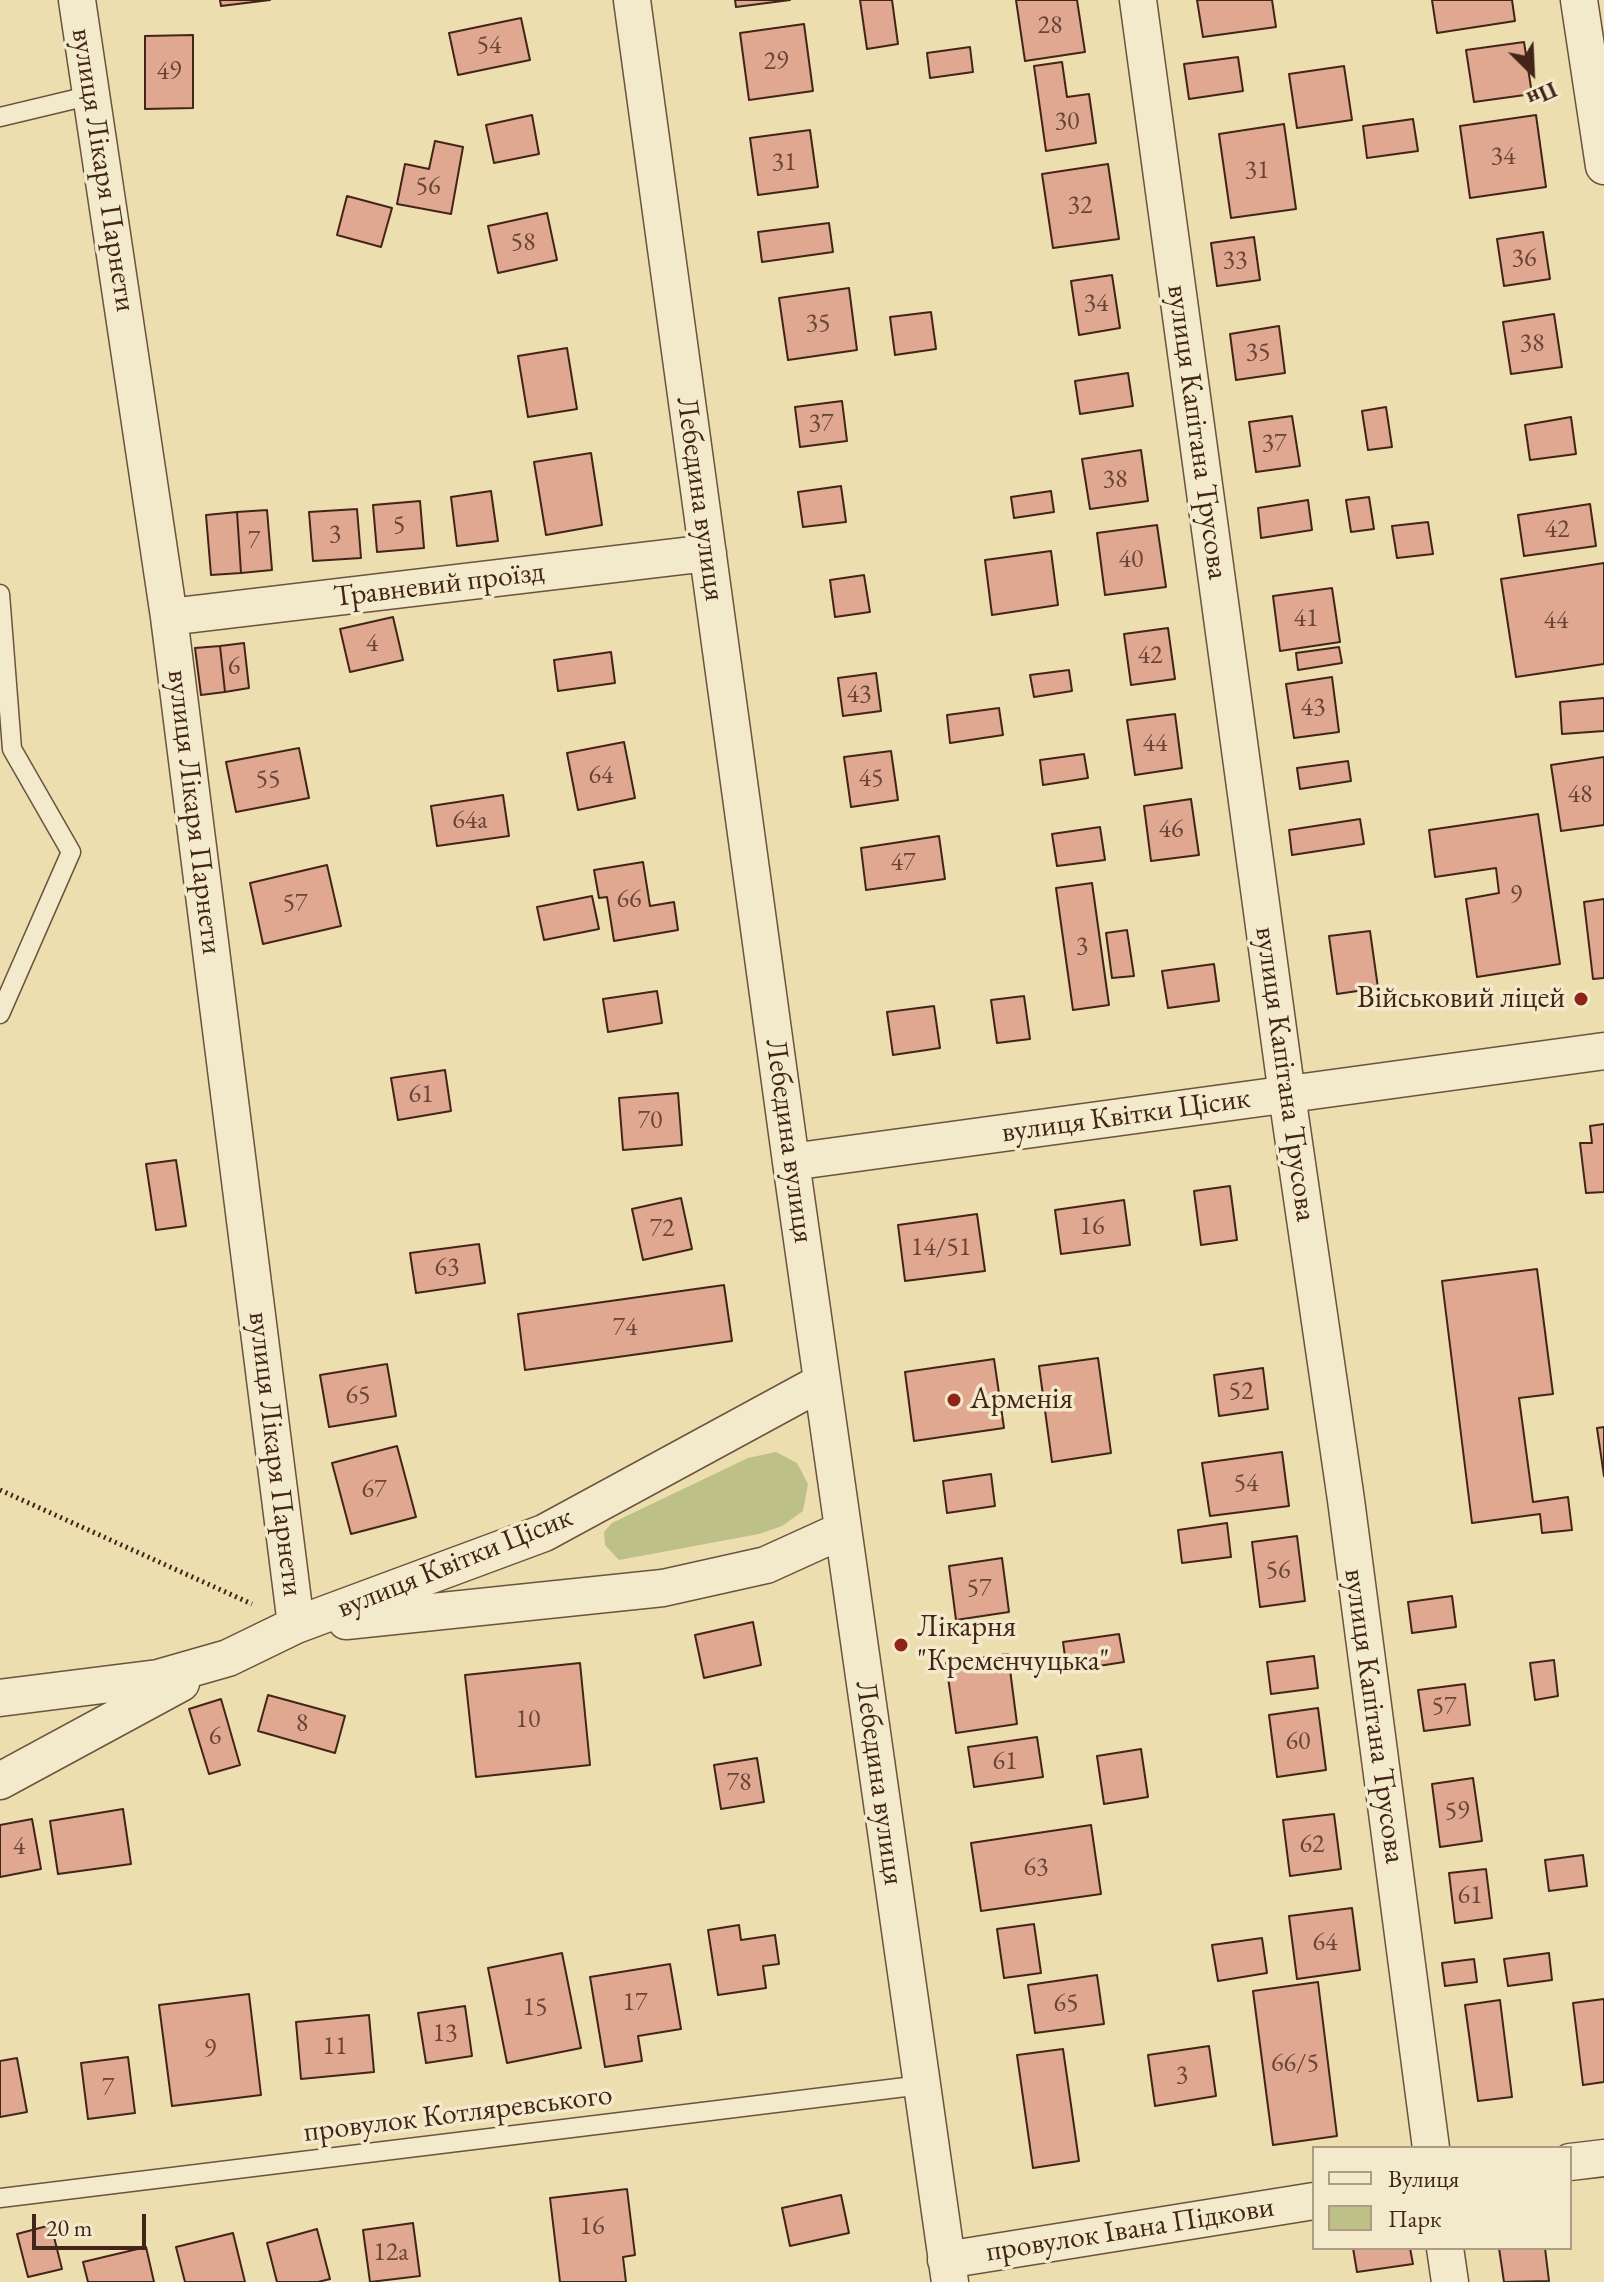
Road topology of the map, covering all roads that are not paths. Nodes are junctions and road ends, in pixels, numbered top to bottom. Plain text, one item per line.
1 (77, 0) edge
2 (632, 0) edge
3 (1138, 0) edge
4 (1579, 0) edge
5 (92, 95) junction
6 (0, 117) edge
7 (1604, 166) edge
8 (708, 553) junction
9 (0, 594) edge
10 (169, 617) junction
11 (0, 1014) edge
12 (1604, 1051) edge
13 (1287, 1095) junction
14 (791, 1162) junction
15 (822, 1382) junction
16 (843, 1530) junction
17 (296, 1625) junction
18 (228, 1658) junction
19 (0, 1698) edge
20 (0, 1781) edge
21 (922, 2085) junction
22 (1431, 2146) edge
23 (1604, 2158) edge
24 (1572, 2162) edge
25 (0, 2198) edge
26 (1312, 2201) edge
27 (1445, 2250) edge
28 (948, 2271) edge
29 (1450, 2282) edge

1 - 5 street, вулиця Лікаря Парнети
2 - 8 street, Лебедина вулиця
3 - 13 street, вулиця Капітана Трусова
4 - 7 street
5 - 6 lane
5 - 10 street, вулиця Лікаря Парнети
8 - 10 street, Травневий проїзд
8 - 14 street, Лебедина вулиця
9 - 11 lane
10 - 17 street, вулиця Лікаря Парнети
12 - 13 street, вулиця Квітки Цісик
13 - 14 street, вулиця Квітки Цісик
13 - 22 street, вулиця Капітана Трусова
14 - 15 street, Лебедина вулиця
15 - 16 street, Лебедина вулиця
15 - 17 street, вулиця Квітки Цісик
16 - 17 street, вулиця Квітки Цісик
16 - 21 street, Лебедина вулиця
17 - 18 street, вулиця Квітки Цісик
18 - 19 street, вулиця Квітки Цісик
18 - 20 street
21 - 25 lane, провулок Котляревського
21 - 28 street, Лебедина вулиця
23 - 24 street
26 - 28 street, провулок Івана Підкови
27 - 29 street

